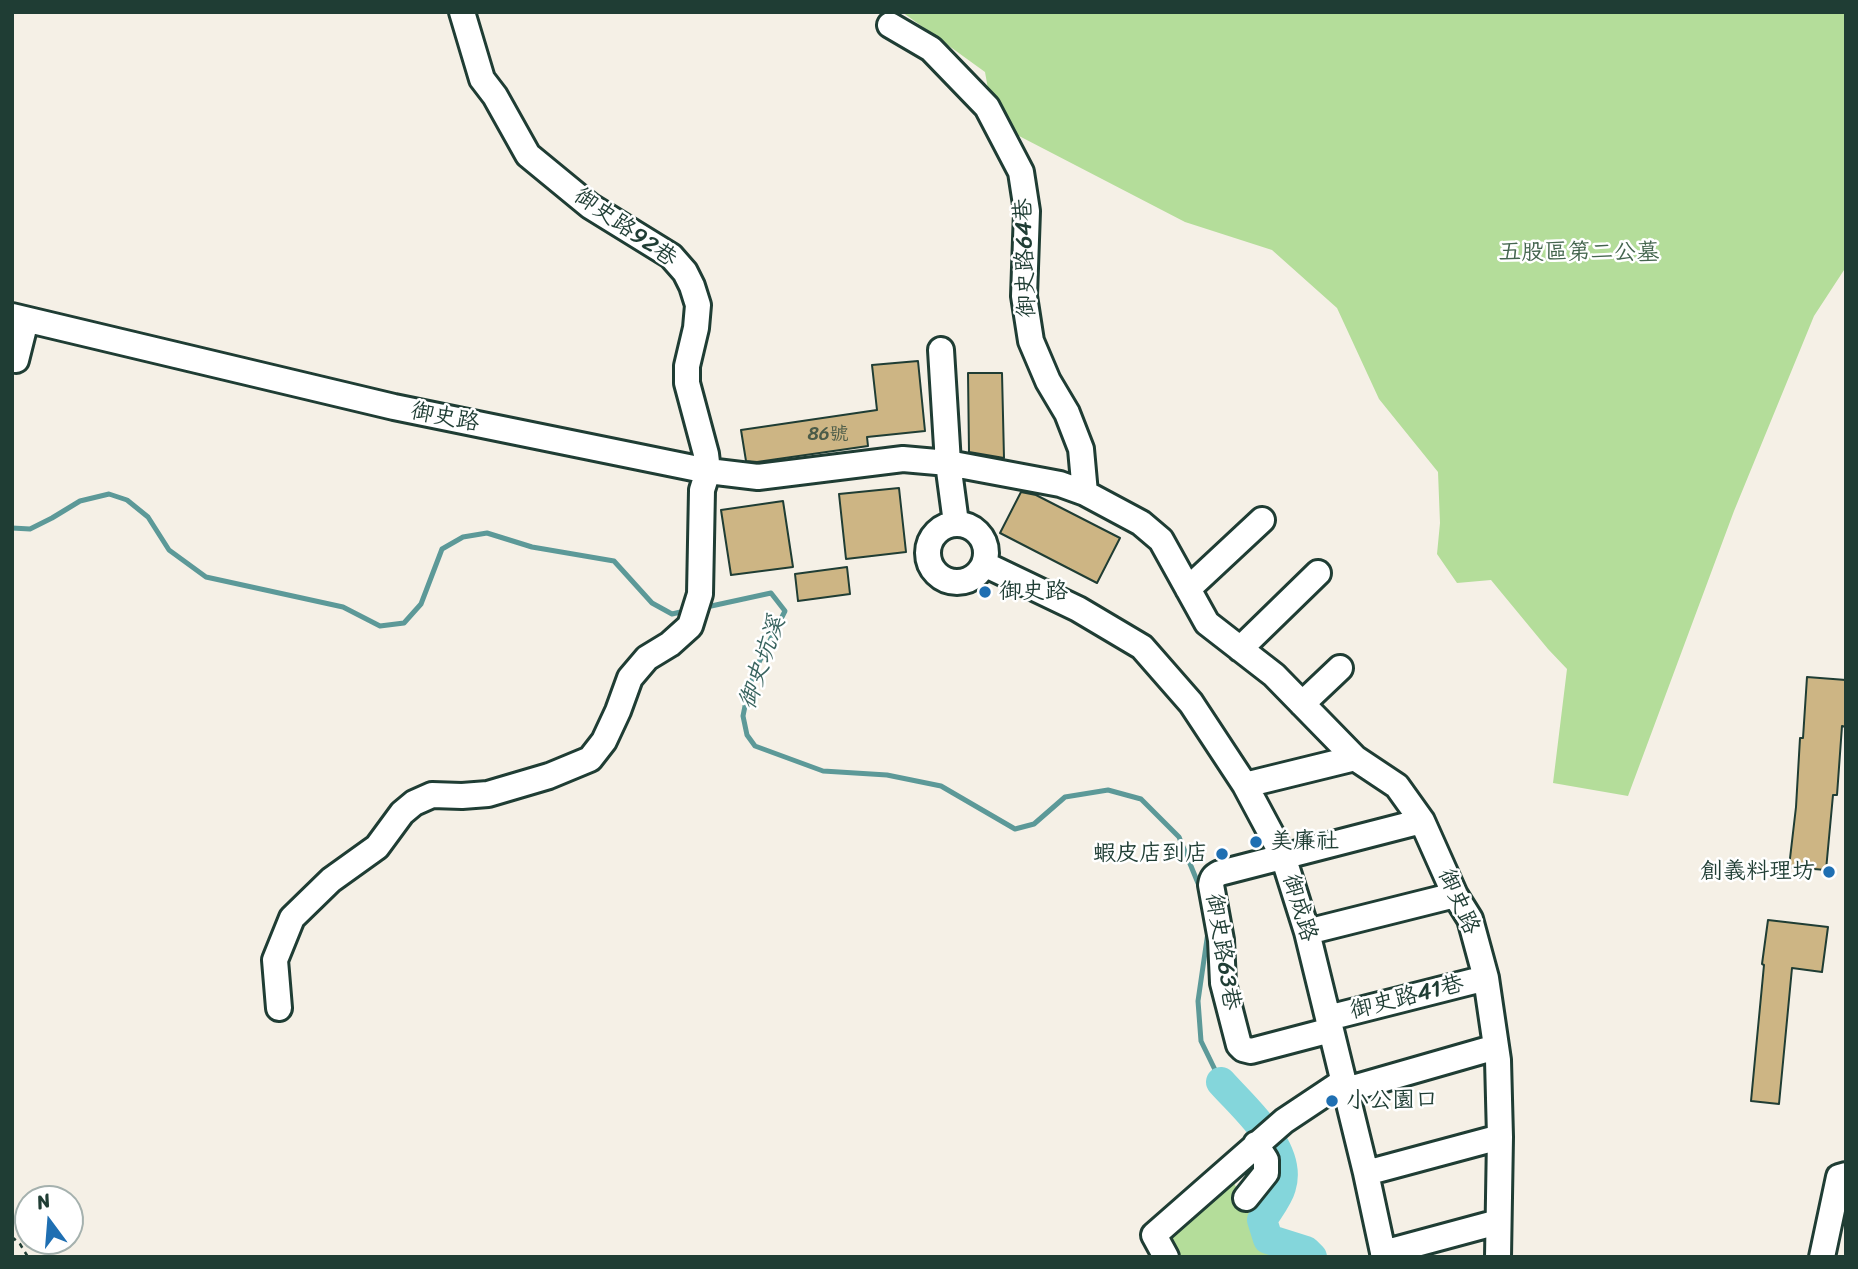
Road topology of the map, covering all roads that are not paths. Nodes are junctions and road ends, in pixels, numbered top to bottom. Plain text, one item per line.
1 (462, 12) edge
2 (890, 25) dead end
3 (19, 318) edge
4 (941, 350) dead end
5 (16, 360) dead end
6 (948, 463) junction
7 (708, 471) junction
8 (1085, 493) junction
9 (1262, 520) dead end
10 (956, 523) junction
11 (984, 564) junction
12 (1318, 573) dead end
13 (1188, 589) junction
14 (1240, 649) junction
15 (1340, 668) dead end
16 (1302, 704) junction
17 (1355, 758) junction
18 (1245, 785) junction
19 (1422, 821) junction
20 (1283, 856) junction
21 (1455, 895) junction
22 (1307, 932) junction
23 (1486, 978) junction
24 (279, 1008) dead end
25 (1330, 1024) junction
26 (1496, 1047) junction
27 (1345, 1085) junction
28 (1500, 1137) junction
29 (1256, 1144) junction
30 (1366, 1173) junction
31 (1846, 1175) edge
32 (1245, 1198) dead end
33 (1498, 1222) junction
34 (1384, 1255) edge
35 (1166, 1257) edge
36 (1498, 1257) edge
37 (1822, 1257) edge

1 - 7 street, 御史路92巷
2 - 8 street, 御史路64巷
3 - 5 street
3 - 7 street, 御史路
4 - 6 street
6 - 7 street, 御史路
6 - 8 street, 御史路
6 - 10 street
7 - 24 street
8 - 13 street, 御史路
9 - 13 street
10 - 11 street
10 - 11 street
11 - 18 street, 御成路
12 - 14 street
13 - 14 street, 御史路
14 - 16 street, 御史路
15 - 16 street
16 - 17 street, 御史路
17 - 18 street
17 - 19 street, 御史路
18 - 20 street, 御成路
19 - 20 street
19 - 21 street, 御史路
20 - 22 street, 御成路
20 - 25 street, 御史路63巷
21 - 22 street
21 - 23 street, 御史路
22 - 25 street, 御成路
23 - 25 street, 御史路41巷
23 - 26 street, 御史路
25 - 27 street, 御成路
26 - 27 street
26 - 28 street, 御史路
27 - 29 street
27 - 30 street, 御成路
28 - 30 street
28 - 33 street, 御史路
29 - 32 street
29 - 35 street
30 - 34 street, 御成路
31 - 37 street
33 - 34 street
33 - 36 street, 御史路

